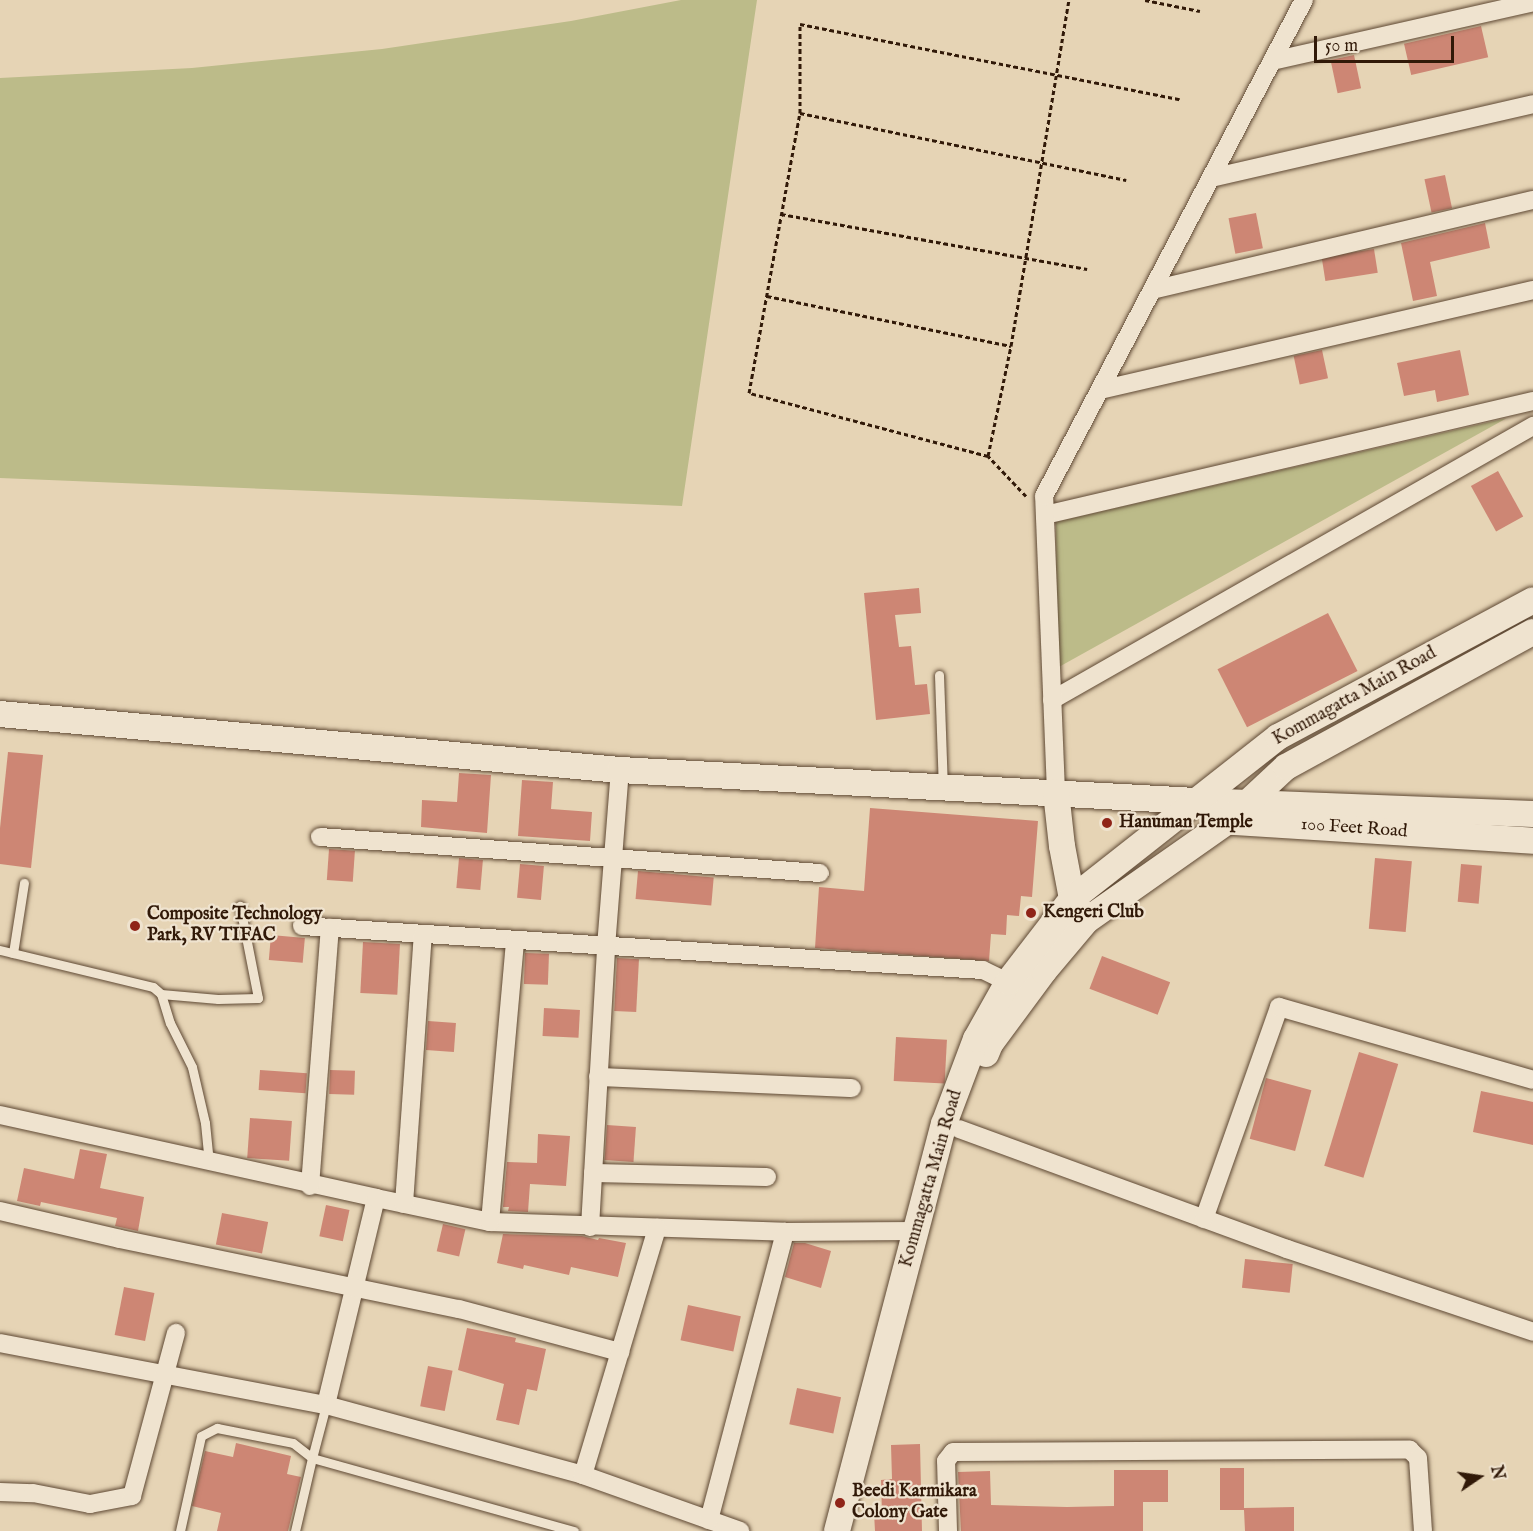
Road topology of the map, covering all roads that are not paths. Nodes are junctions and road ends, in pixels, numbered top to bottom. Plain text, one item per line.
1 (1304, 0) edge
2 (1533, 2) edge
3 (1272, 61) junction
4 (1533, 104) edge
5 (1211, 178) junction
6 (1533, 200) edge
7 (1152, 290) junction
8 (1533, 290) edge
9 (1100, 390) junction
10 (1533, 401) edge
11 (1533, 426) edge
12 (1045, 515) junction
13 (1533, 600) edge
14 (1533, 632) edge
15 (939, 675) dead end
16 (1052, 700) junction
17 (0, 714) edge
18 (620, 770) junction
19 (943, 788) junction
20 (1056, 792) junction
21 (1196, 801) junction
22 (1248, 803) junction
23 (1533, 814) edge
24 (1175, 818) junction
25 (1228, 821) junction
26 (320, 837) dead end
27 (1533, 841) edge
28 (613, 857) junction
29 (820, 873) dead end
30 (24, 884) dead end
31 (1072, 899) junction
32 (240, 906) dead end
33 (1087, 920) junction
34 (302, 926) dead end
35 (330, 928) junction
36 (423, 935) junction
37 (515, 942) junction
38 (606, 947) junction
39 (0, 950) edge
40 (13, 953) junction
41 (1008, 982) junction
42 (161, 994) junction
43 (598, 1077) junction
44 (1533, 1080) edge
45 (852, 1088) dead end
46 (0, 1115) edge
47 (958, 1129) junction
48 (209, 1163) junction
49 (593, 1173) junction
50 (767, 1177) dead end
51 (310, 1186) junction
52 (376, 1198) junction
53 (404, 1204) junction
54 (0, 1211) edge
55 (1204, 1219) junction
56 (490, 1222) junction
57 (590, 1227) junction
58 (657, 1228) junction
59 (917, 1231) junction
60 (785, 1232) junction
61 (354, 1288) junction
62 (1533, 1332) edge
63 (177, 1333) dead end
64 (0, 1343) edge
65 (620, 1352) junction
66 (167, 1374) junction
67 (326, 1405) junction
68 (312, 1458) junction
69 (583, 1475) junction
70 (0, 1492) edge
71 (709, 1520) junction
72 (180, 1531) edge
73 (296, 1531) edge
74 (574, 1531) edge
75 (740, 1531) edge
76 (837, 1531) edge
77 (854, 1531) edge
78 (948, 1531) edge
79 (1423, 1531) edge

1 - 3 street
2 - 3 street
3 - 5 street
4 - 5 street
5 - 7 street
6 - 7 street
7 - 9 street
8 - 9 street
9 - 12 street
10 - 12 street
11 - 16 street
12 - 16 street
13 - 21 main road, Kommagatta Main Road
14 - 22 main road, Kommagatta Main Road
15 - 19 lane
16 - 20 street
17 - 18 main road, 100 Feet Road
18 - 19 main road, 100 Feet Road
18 - 28 street
19 - 20 main road, 100 Feet Road
20 - 21 main road, 100 Feet Road
20 - 31 main road
21 - 22 main road, 100 Feet Road
21 - 24 main road, Kommagatta Main Road
22 - 23 main road, 100 Feet Road
22 - 25 main road, Kommagatta Main Road
24 - 25 main road, 100 Feet Road
24 - 31 main road, Kommagatta Main Road
25 - 27 main road, 100 Feet Road
25 - 33 main road, Kommagatta Main Road
26 - 28 street
28 - 29 street
28 - 38 street
30 - 40 lane
31 - 33 main road
31 - 41 main road, Kommagatta Main Road
32 - 42 lane
33 - 47 main road, Kommagatta Main Road
34 - 35 street
35 - 36 street
35 - 51 street
36 - 37 street
36 - 53 street
37 - 38 street
37 - 56 street
38 - 41 street
38 - 43 street
39 - 40 lane
40 - 42 lane
41 - 59 main road, Kommagatta Main Road
42 - 48 lane
43 - 45 street
43 - 49 street
44 - 55 street
46 - 48 street
47 - 55 street
47 - 77 main road, Kommagatta Main Road
48 - 51 street
49 - 50 street
49 - 57 street
51 - 52 street
52 - 53 street
52 - 61 street
53 - 56 street
54 - 61 street
55 - 62 street
56 - 57 street
57 - 58 street
58 - 60 street
58 - 65 street
59 - 60 street
59 - 76 main road, Kommagatta Main Road
60 - 71 street
61 - 65 street
61 - 67 street
63 - 66 street
64 - 66 street
65 - 69 street
66 - 67 street
66 - 70 street
67 - 68 lane
67 - 69 street
68 - 72 lane
68 - 73 lane
68 - 74 lane
69 - 71 street
71 - 75 street
78 - 79 street

